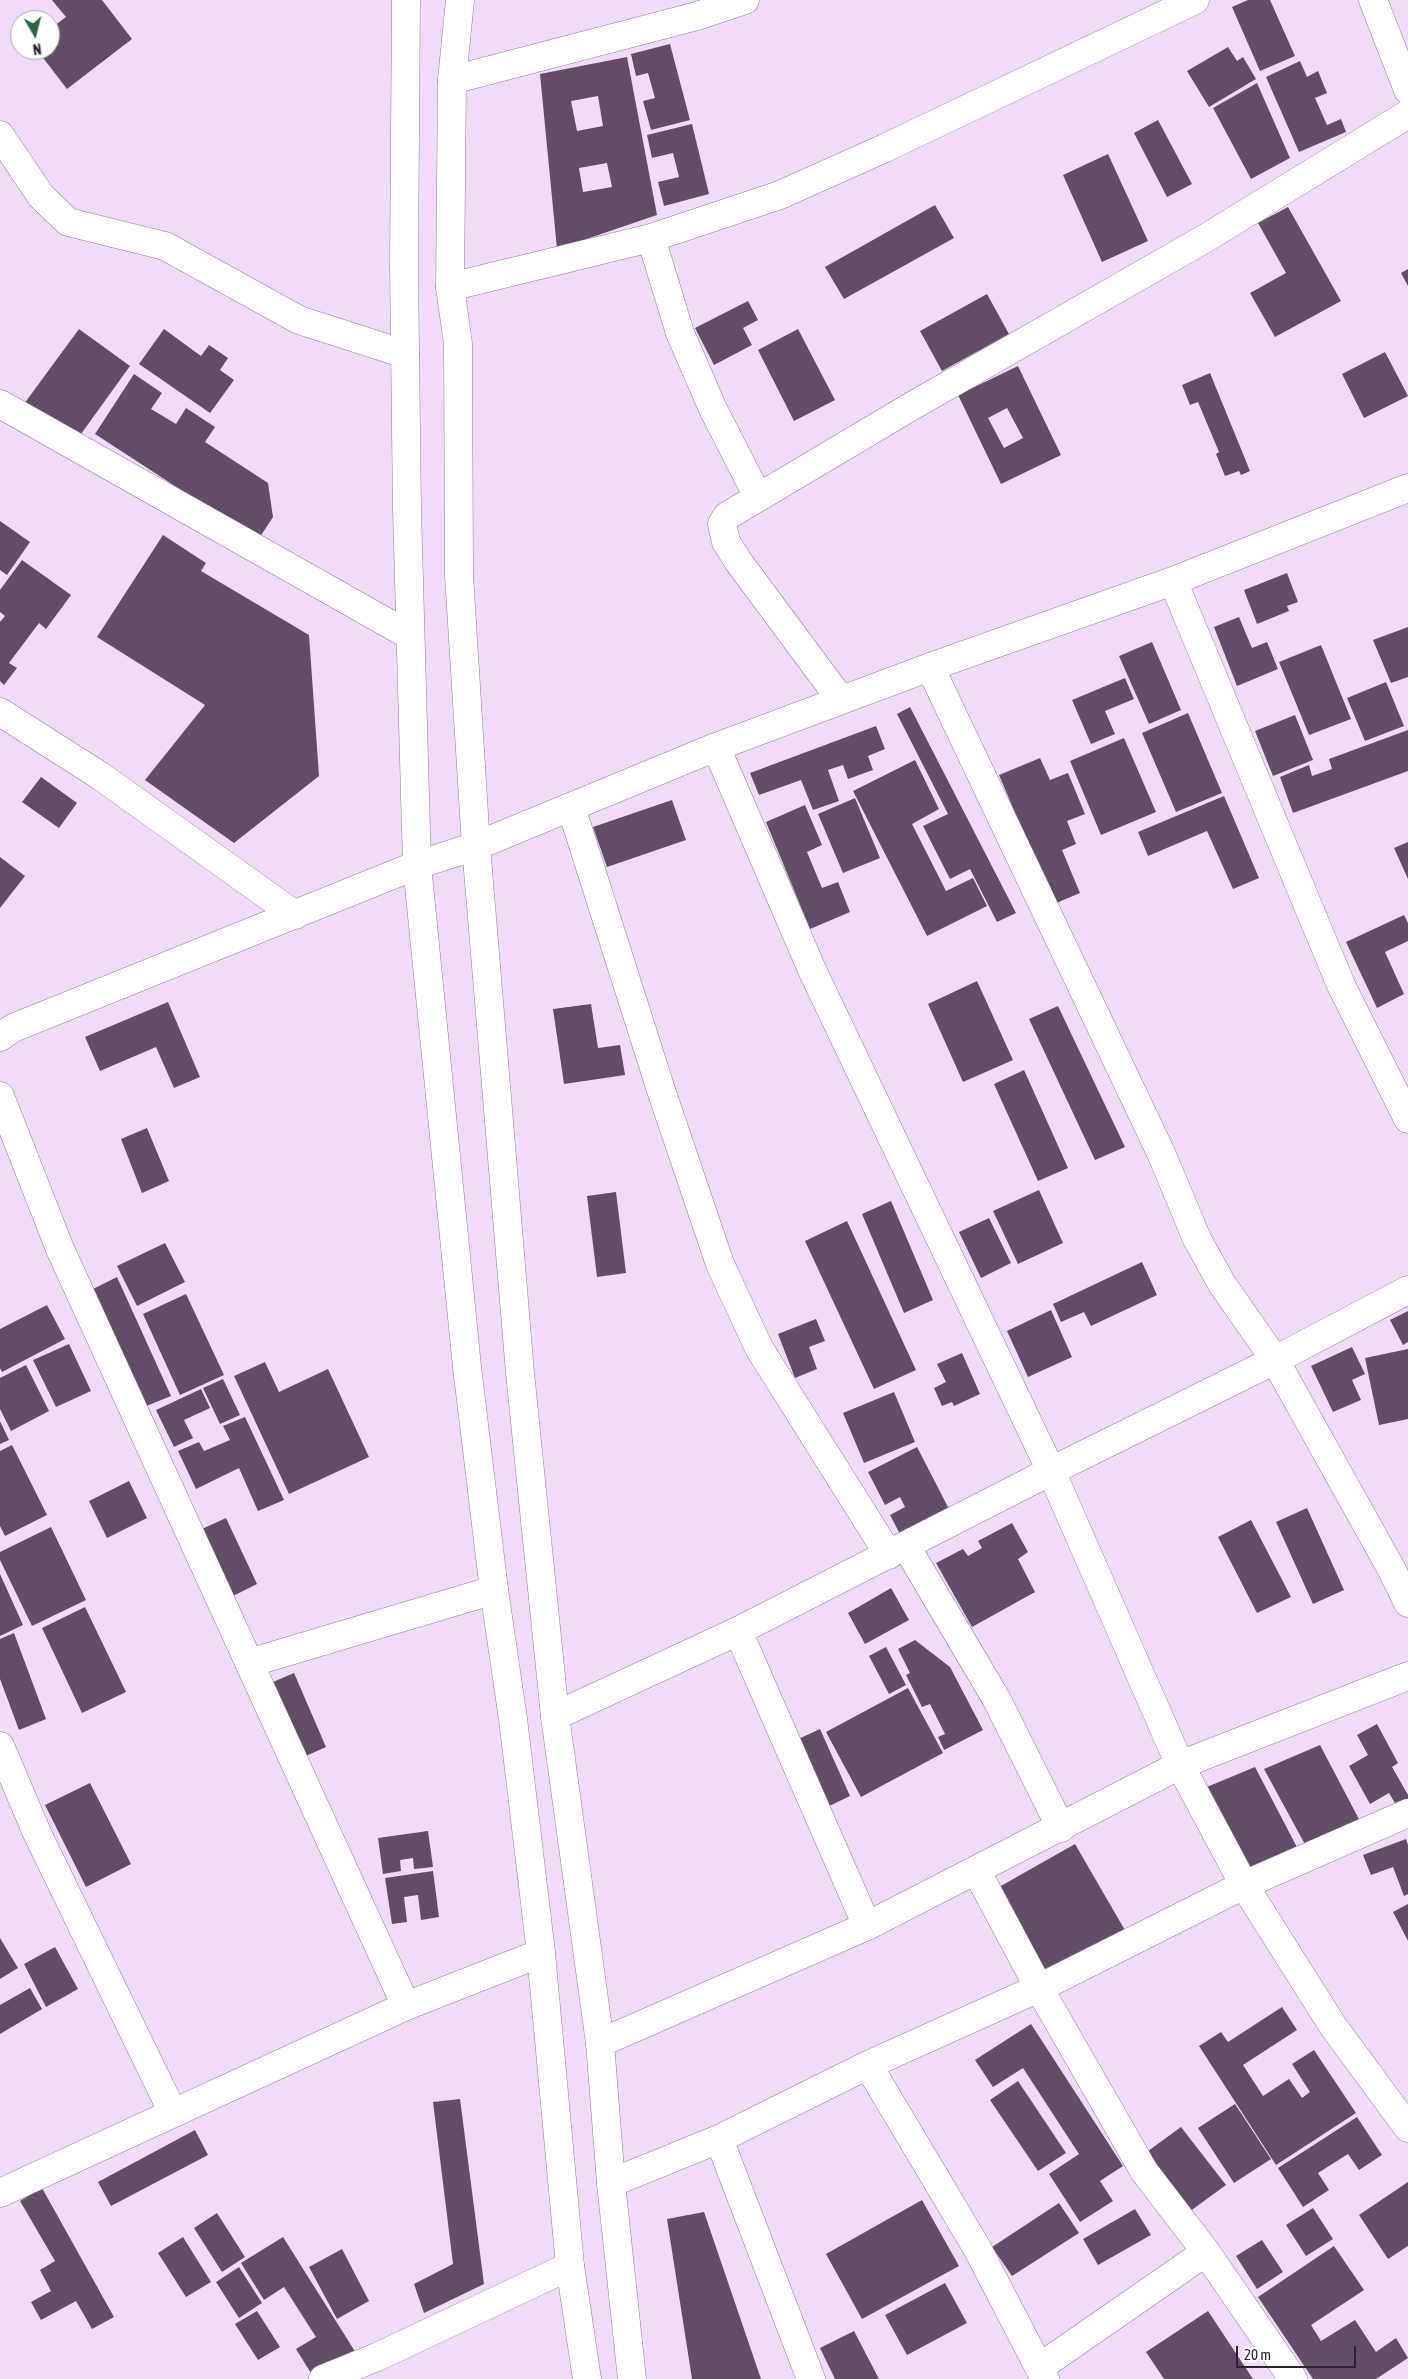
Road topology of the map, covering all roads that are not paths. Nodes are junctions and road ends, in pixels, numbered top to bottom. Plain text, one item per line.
1 (406, 0) edge
2 (460, 0) edge
3 (745, 0) edge
4 (1195, 0) edge
5 (1373, 0) edge
6 (452, 80) junction
7 (1408, 90) edge
8 (1408, 114) edge
9 (0, 135) edge
10 (651, 238) junction
11 (450, 287) junction
12 (405, 354) junction
13 (0, 404) edge
14 (1408, 488) edge
15 (758, 497) junction
16 (1173, 582) junction
17 (409, 635) junction
18 (930, 666) junction
19 (841, 700) junction
20 (0, 712) edge
21 (716, 747) junction
22 (571, 807) junction
23 (476, 846) junction
24 (418, 864) junction
25 (295, 915) junction
26 (4, 1028) edge
27 (0, 1096) edge
28 (1408, 1119) edge
29 (1408, 1290) edge
30 (1275, 1360) junction
31 (1051, 1471) junction
32 (897, 1551) junction
33 (1400, 1567) edge
34 (494, 1590) junction
35 (1408, 1603) edge
36 (738, 1631) junction
37 (250, 1663) junction
38 (1408, 1676) edge
39 (555, 1716) junction
40 (0, 1746) edge
41 (1180, 1765) junction
42 (1408, 1813) edge
43 (1061, 1828) junction
44 (976, 1870) junction
45 (1244, 1884) junction
46 (867, 1926) junction
47 (541, 1952) junction
48 (1039, 1988) junction
49 (406, 2006) junction
50 (600, 2043) junction
51 (868, 2065) junction
52 (173, 2114) junction
53 (1408, 2128) edge
54 (719, 2138) junction
55 (611, 2183) junction
56 (0, 2193) edge
57 (1206, 2252) junction
58 (570, 2266) junction
59 (1043, 2373) edge
60 (323, 2379) edge
61 (587, 2379) edge
62 (632, 2379) edge
63 (811, 2379) edge
64 (1293, 2379) edge

1 - 12 street
2 - 6 street
3 - 6 street
4 - 10 street
5 - 7 street
6 - 11 street
8 - 15 street
9 - 12 street
10 - 11 street
10 - 15 street
11 - 23 street
12 - 17 street
13 - 17 street
14 - 16 street
15 - 19 street
16 - 18 street
16 - 28 street
17 - 24 street
18 - 19 street
18 - 30 street
19 - 21 street
20 - 25 street
21 - 22 street
21 - 31 street
22 - 23 street
22 - 32 street
23 - 24 street
23 - 39 street
24 - 25 street
24 - 34 street
25 - 26 street
27 - 37 street
29 - 30 street
30 - 31 street
30 - 33 street
31 - 32 street
31 - 41 street
32 - 36 street
32 - 43 street
33 - 35 street
34 - 37 street
34 - 47 street
36 - 39 street
36 - 46 street
37 - 49 street
38 - 41 street
39 - 50 street
40 - 52 street
41 - 43 street
41 - 45 street
42 - 45 street
43 - 44 street
44 - 46 street
44 - 48 street
45 - 48 street
45 - 53 street
46 - 50 street
47 - 49 street
47 - 58 street
48 - 51 street
48 - 57 street
49 - 52 street
50 - 55 street
51 - 54 street
51 - 59 street
52 - 56 street
54 - 55 street
54 - 63 street
55 - 62 street
57 - 59 street
57 - 64 street
58 - 60 street
58 - 61 street

